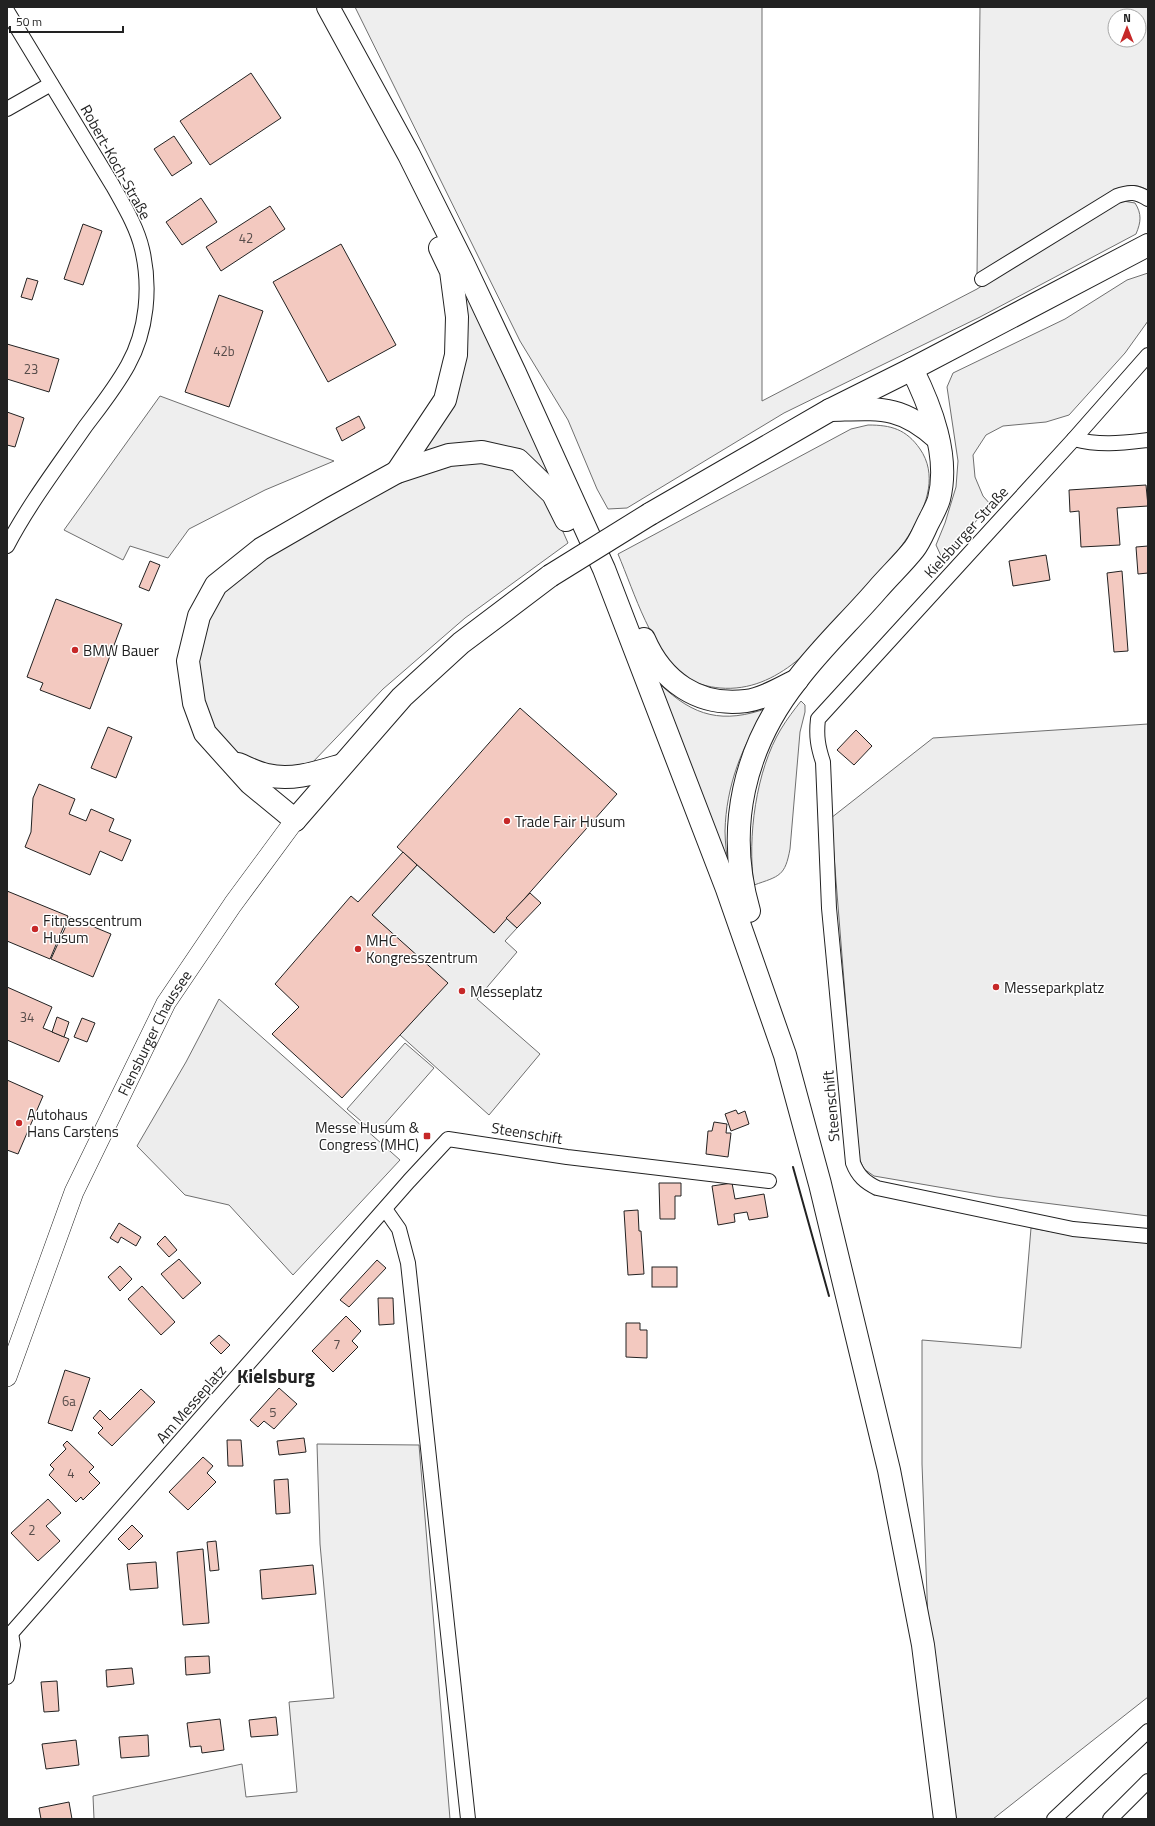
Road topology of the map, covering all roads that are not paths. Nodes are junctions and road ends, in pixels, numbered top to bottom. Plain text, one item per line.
1 (328, 7) edge
2 (7, 11) edge
3 (51, 84) junction
4 (7, 109) edge
5 (409, 155) junction
6 (1148, 199) edge
7 (1148, 245) edge
8 (982, 279) dead end
9 (1148, 355) edge
10 (912, 369) junction
11 (830, 410) junction
12 (938, 440) junction
13 (1074, 440) junction
14 (1148, 440) edge
15 (397, 472) junction
16 (7, 546) edge
17 (604, 570) junction
18 (614, 595) junction
19 (797, 680) junction
20 (816, 735) joint
21 (230, 760) junction
22 (342, 765) junction
23 (295, 820) junction
24 (785, 1055) junction
25 (448, 1139) joint
26 (769, 1181) dead end
27 (385, 1209) junction
28 (1148, 1236) edge
29 (7, 1377) edge
30 (8, 1633) edge
31 (7, 1677) edge
32 (1148, 1731) edge
33 (1148, 1781) edge
34 (468, 1819) edge
35 (945, 1819) edge
36 (1054, 1819) edge
37 (1110, 1819) edge

1 - 5 main road
2 - 3 street, Robert-Koch-Straße
3 - 4 street
3 - 16 street, Robert-Koch-Straße
5 - 15 main road
5 - 17 main road
6 - 8 street
7 - 10 main road
9 - 13 street, Kielsburger Straße
10 - 11 main road
10 - 12 main road
11 - 12 main road
11 - 22 main road, bridge
12 - 19 main road
13 - 14 street
13 - 20 street, Kielsburger Straße
15 - 18 main road
15 - 21 main road
17 - 18 main road
17 - 19 main road
18 - 24 main road
19 - 24 main road
20 - 28 street, Steenschift
21 - 22 main road
21 - 23 main road
22 - 23 main road
23 - 29 main road, Flensburger Chaussee
24 - 35 main road
25 - 26 street, Steenschift
25 - 27 street, Am Messeplatz
27 - 30 street, Am Messeplatz
27 - 34 street
30 - 31 street
32 - 36 street
33 - 37 street

